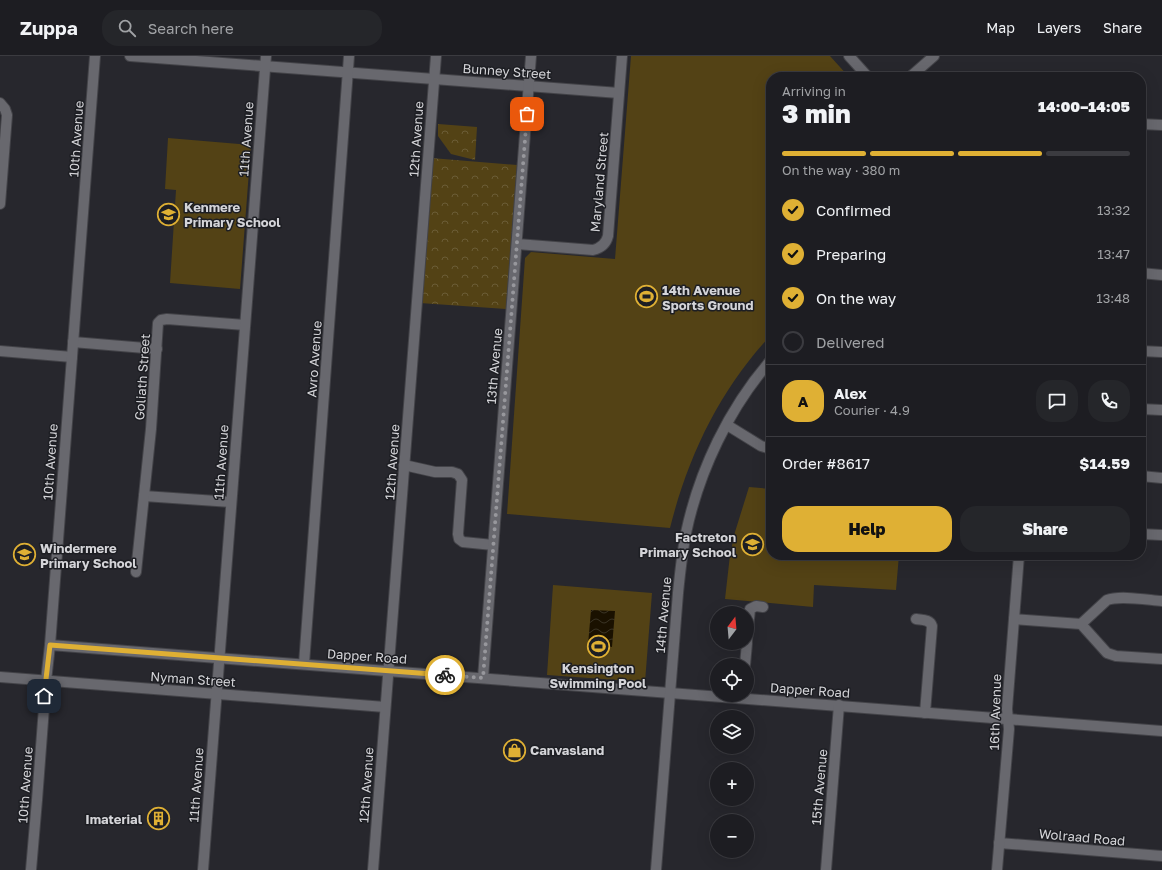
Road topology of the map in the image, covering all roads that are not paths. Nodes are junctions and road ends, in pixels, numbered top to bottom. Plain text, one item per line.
1 (95, 56) edge
2 (130, 56) edge
3 (349, 56) edge
4 (436, 56) edge
5 (531, 56) edge
6 (622, 56) edge
7 (849, 56) edge
8 (934, 56) edge
9 (266, 61) edge
10 (348, 72) junction
11 (863, 72) edge
12 (916, 72) edge
13 (434, 79) junction
14 (529, 86) junction
15 (619, 93) junction
16 (0, 103) edge
17 (1146, 124) edge
18 (1162, 125) edge
19 (0, 204) edge
20 (517, 244) junction
21 (1146, 274) edge
22 (1162, 275) edge
23 (245, 326) junction
24 (73, 342) junction
25 (157, 349) junction
26 (0, 351) edge
27 (1146, 351) edge
28 (1162, 352) edge
29 (72, 357) junction
30 (766, 365) edge
31 (1146, 409) edge
32 (1162, 410) edge
33 (727, 424) junction
34 (766, 448) edge
35 (404, 465) junction
36 (1146, 476) edge
37 (1162, 478) edge
38 (144, 496) junction
39 (231, 502) junction
40 (1146, 534) edge
41 (1162, 535) edge
42 (493, 545) junction
43 (1019, 560) edge
44 (136, 572) dead end
45 (1162, 601) edge
46 (754, 607) edge
47 (763, 607) dead end
48 (916, 619) dead end
49 (1014, 619) junction
50 (1081, 624) junction
51 (50, 645) junction
52 (219, 658) junction
53 (1162, 659) edge
54 (304, 664) junction
55 (388, 671) junction
56 (0, 677) edge
57 (483, 678) junction
58 (46, 680) junction
59 (670, 692) junction
60 (216, 693) junction
61 (710, 694) edge
62 (754, 697) edge
63 (839, 705) junction
64 (385, 707) junction
65 (925, 712) junction
66 (1008, 719) junction
67 (1162, 730) edge
68 (999, 843) junction
69 (1162, 856) edge
70 (31, 870) edge
71 (203, 870) edge
72 (373, 870) edge
73 (656, 870) edge
74 (826, 870) edge
75 (997, 870) edge

1 - 24 street, 10th Avenue
2 - 9 street, Bunney Street
3 - 10 street, Avro Avenue
4 - 13 street, 12th Avenue
5 - 14 street, 13th Avenue
6 - 15 street, Maryland Street
7 - 11 street
8 - 12 street
9 - 10 street, Bunney Street
9 - 23 street, 11th Avenue
10 - 13 street, Bunney Street
10 - 54 street, Avro Avenue
13 - 14 street, Bunney Street
13 - 35 street, 12th Avenue
14 - 15 street, Bunney Street
14 - 20 street, 13th Avenue
15 - 20 street, Maryland Street
16 - 19 street
17 - 18 street
20 - 42 street, 13th Avenue
21 - 22 street
23 - 25 street, Goliath Street
23 - 39 street, 11th Avenue
24 - 25 street
24 - 29 street, 10th Avenue
25 - 38 street, Goliath Street
26 - 29 street
27 - 28 street
29 - 51 street, 10th Avenue
30 - 33 street, 14th Avenue
31 - 32 street
33 - 34 street
33 - 59 street, 14th Avenue
35 - 42 street
35 - 55 street, 12th Avenue
36 - 37 street
38 - 39 street
38 - 44 street, Goliath Street
39 - 52 street, 11th Avenue
40 - 41 street
42 - 57 street, 13th Avenue
43 - 49 street, 16th Avenue
45 - 50 street
46 - 47 street
48 - 65 street
49 - 50 street
49 - 66 street, 16th Avenue
50 - 53 street
51 - 52 street, Dapper Road
51 - 58 street, 10th Avenue
52 - 54 street, Dapper Road
52 - 60 street, 11th Avenue
54 - 55 street, Dapper Road
55 - 57 street, Dapper Road
55 - 64 street, 12th Avenue
56 - 58 street, Nyman Street
57 - 59 street, Dapper Road
58 - 60 street, Nyman Street
58 - 70 street, 10th Avenue
59 - 61 street, Dapper Road
59 - 73 street, 14th Avenue
60 - 64 street, Nyman Street
60 - 71 street, 11th Avenue
62 - 63 street, Dapper Road
63 - 65 street, Dapper Road
63 - 74 street, 15th Avenue
64 - 72 street, 12th Avenue
65 - 66 street, Dapper Road
66 - 67 street, Dapper Road
66 - 68 street, 16th Avenue
68 - 69 street, Wolraad Road
68 - 75 street, 16th Avenue

